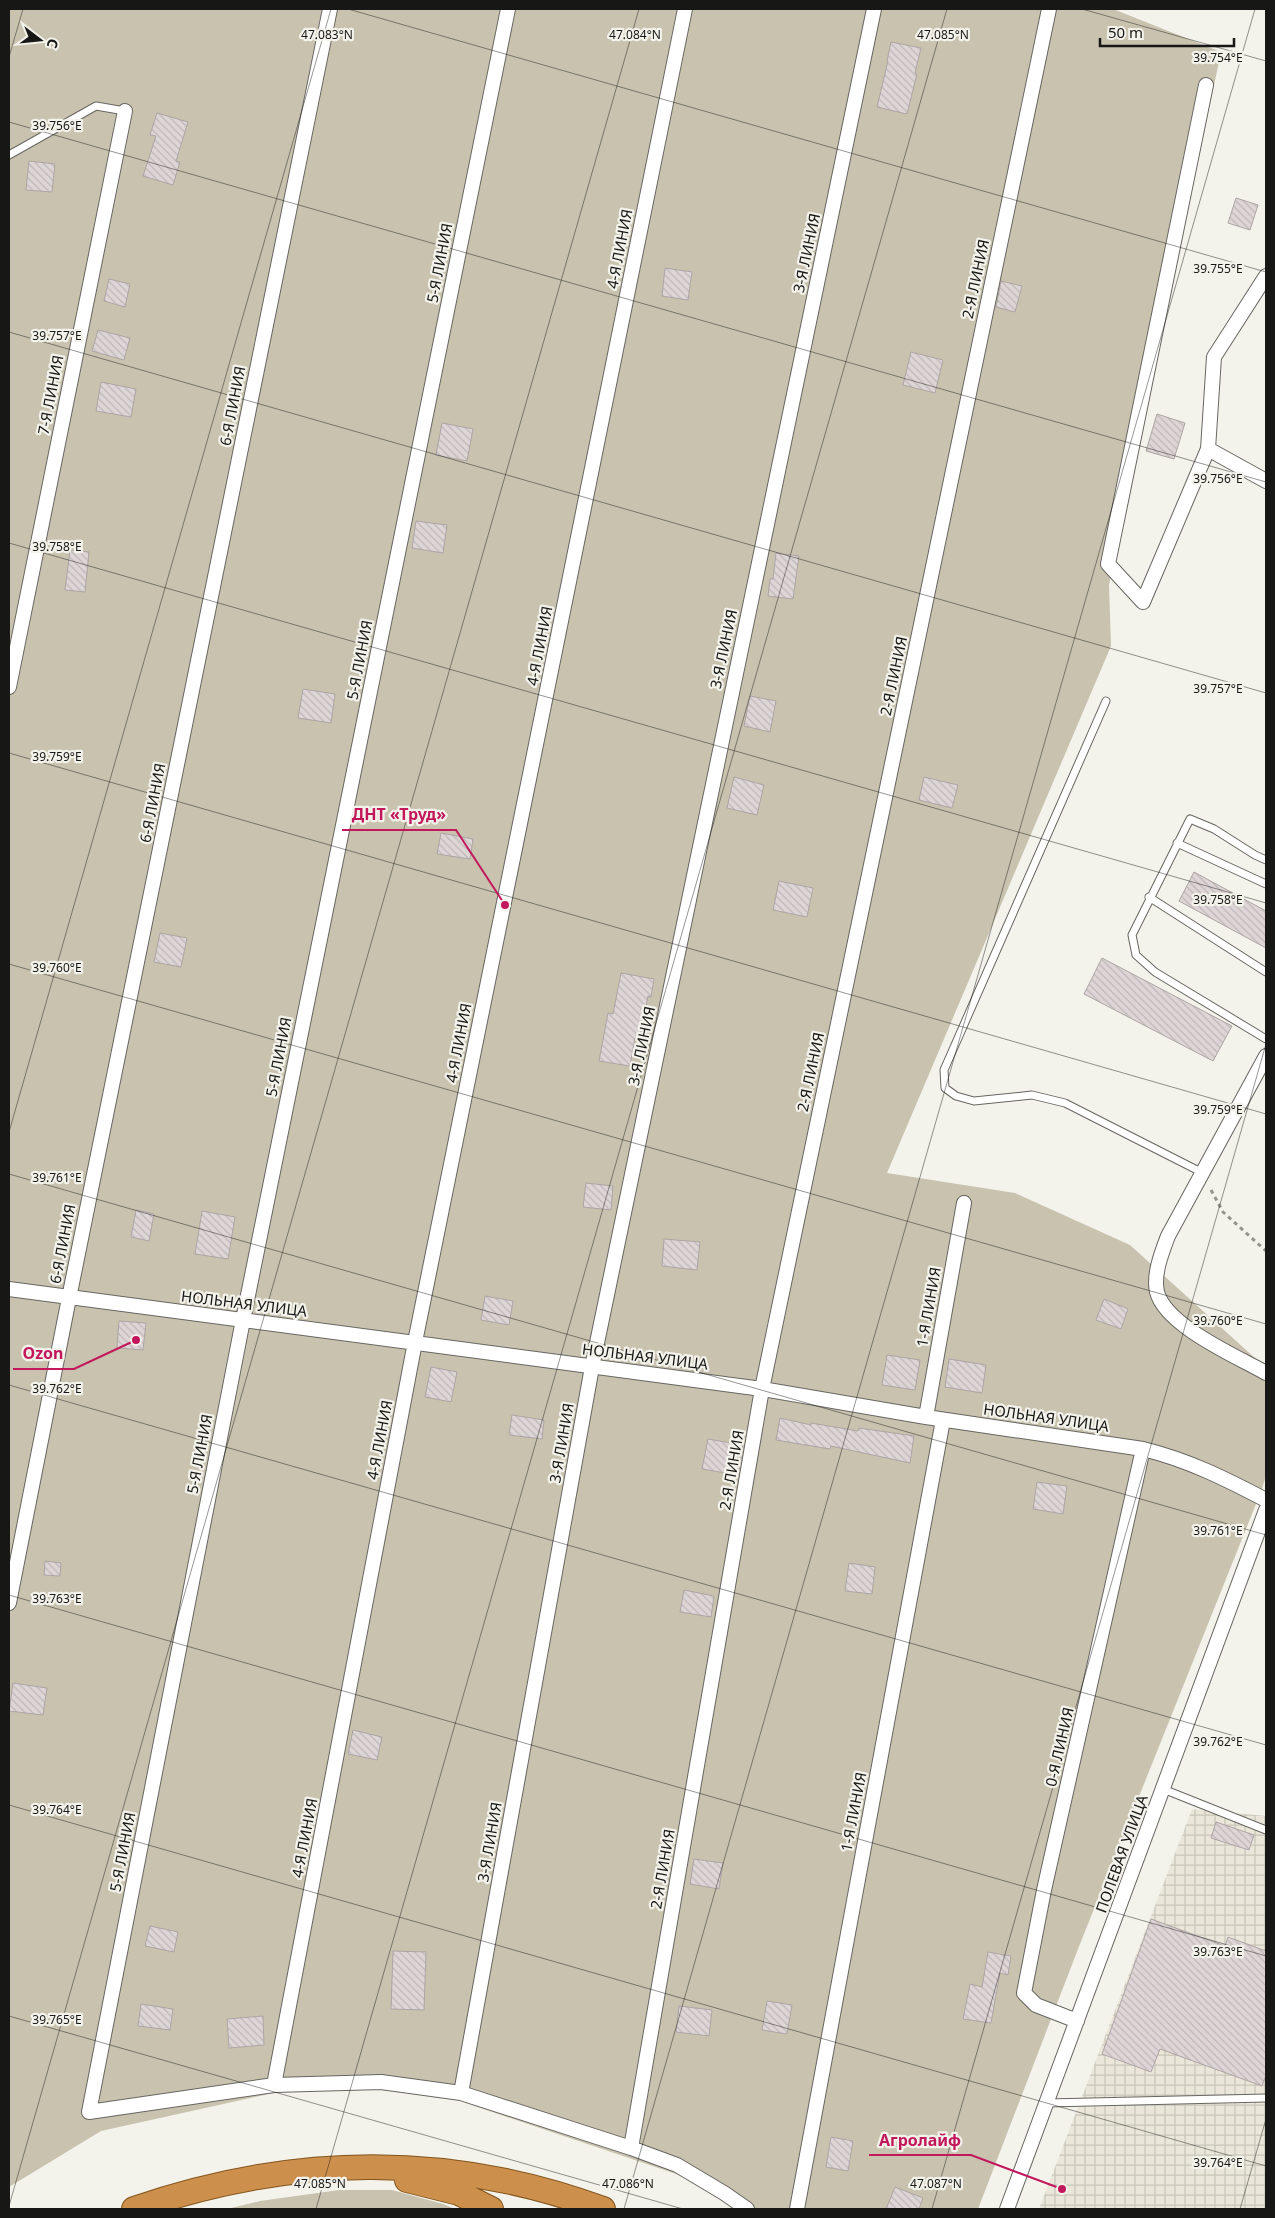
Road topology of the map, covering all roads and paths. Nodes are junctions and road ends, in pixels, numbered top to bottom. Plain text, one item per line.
1 (330, 9) edge
2 (508, 9) edge
3 (685, 9) edge
4 (874, 9) edge
5 (1049, 9) edge
6 (1206, 85) dead end
7 (125, 111) joint
8 (9, 155) edge
9 (1266, 276) edge
10 (1208, 449) junction
11 (1266, 481) edge
12 (9, 686) edge
13 (1106, 701) dead end
14 (1177, 843) junction
15 (1266, 860) edge
16 (1266, 884) edge
17 (1149, 897) junction
18 (1266, 972) edge
19 (1266, 1039) edge
20 (1266, 1056) edge
21 (1201, 1172) junction
22 (964, 1203) dead end
23 (1266, 1251) edge
24 (9, 1289) edge
25 (68, 1298) junction
26 (242, 1320) junction
27 (415, 1342) junction
28 (592, 1367) junction
29 (1266, 1373) edge
30 (762, 1389) junction
31 (926, 1417) junction
32 (943, 1420) junction
33 (1144, 1449) junction
34 (1266, 1500) edge
35 (1266, 1510) edge
36 (9, 1603) edge
37 (1163, 1789) junction
38 (1266, 1830) edge
39 (1077, 2022) junction
40 (274, 2085) junction
41 (461, 2093) junction
42 (1266, 2098) edge
43 (1047, 2103) junction
44 (631, 2148) junction
45 (238, 2179) junction
46 (134, 2209) edge
47 (491, 2209) edge
48 (603, 2209) edge
49 (747, 2209) edge
50 (797, 2209) edge
51 (1008, 2209) edge

1 - 25 street, 6-Я ЛИНИЯ
2 - 26 street, 5-Я ЛИНИЯ
3 - 27 street, 4-Я ЛИНИЯ
4 - 28 street, 3-Я ЛИНИЯ
5 - 30 street, 2-Я ЛИНИЯ
6 - 10 street
7 - 8 lane
7 - 12 street, 7-Я ЛИНИЯ
9 - 10 street
10 - 11 street
13 - 21 lane
14 - 15 lane
14 - 16 lane
14 - 17 lane
17 - 18 lane
17 - 19 lane
20 - 21 street
21 - 23 path
21 - 29 street
22 - 31 street, 1-Я ЛИНИЯ
24 - 25 street, НОЛЬНАЯ УЛИЦА
25 - 26 street, НОЛЬНАЯ УЛИЦА
25 - 36 street, 6-Я ЛИНИЯ
26 - 27 street, НОЛЬНАЯ УЛИЦА
26 - 40 street, 5-Я ЛИНИЯ
27 - 28 street, НОЛЬНАЯ УЛИЦА
27 - 40 street, 4-Я ЛИНИЯ
28 - 30 street, НОЛЬНАЯ УЛИЦА
28 - 41 street, 3-Я ЛИНИЯ
30 - 31 street, НОЛЬНАЯ УЛИЦА
30 - 44 street, 2-Я ЛИНИЯ
31 - 32 street, НОЛЬНАЯ УЛИЦА
32 - 33 street, НОЛЬНАЯ УЛИЦА
32 - 50 street, 1-Я ЛИНИЯ
33 - 34 street, НОЛЬНАЯ УЛИЦА
33 - 39 street, 0-Я ЛИНИЯ
35 - 37 street, ПОЛЕВАЯ УЛИЦА
37 - 38 lane
37 - 39 street, ПОЛЕВАЯ УЛИЦА
39 - 43 street, ПОЛЕВАЯ УЛИЦА
40 - 41 street
41 - 44 street
42 - 43 lane
43 - 51 street, ПОЛЕВАЯ УЛИЦА
44 - 49 street
45 - 46 highway
45 - 47 highway
45 - 48 highway

